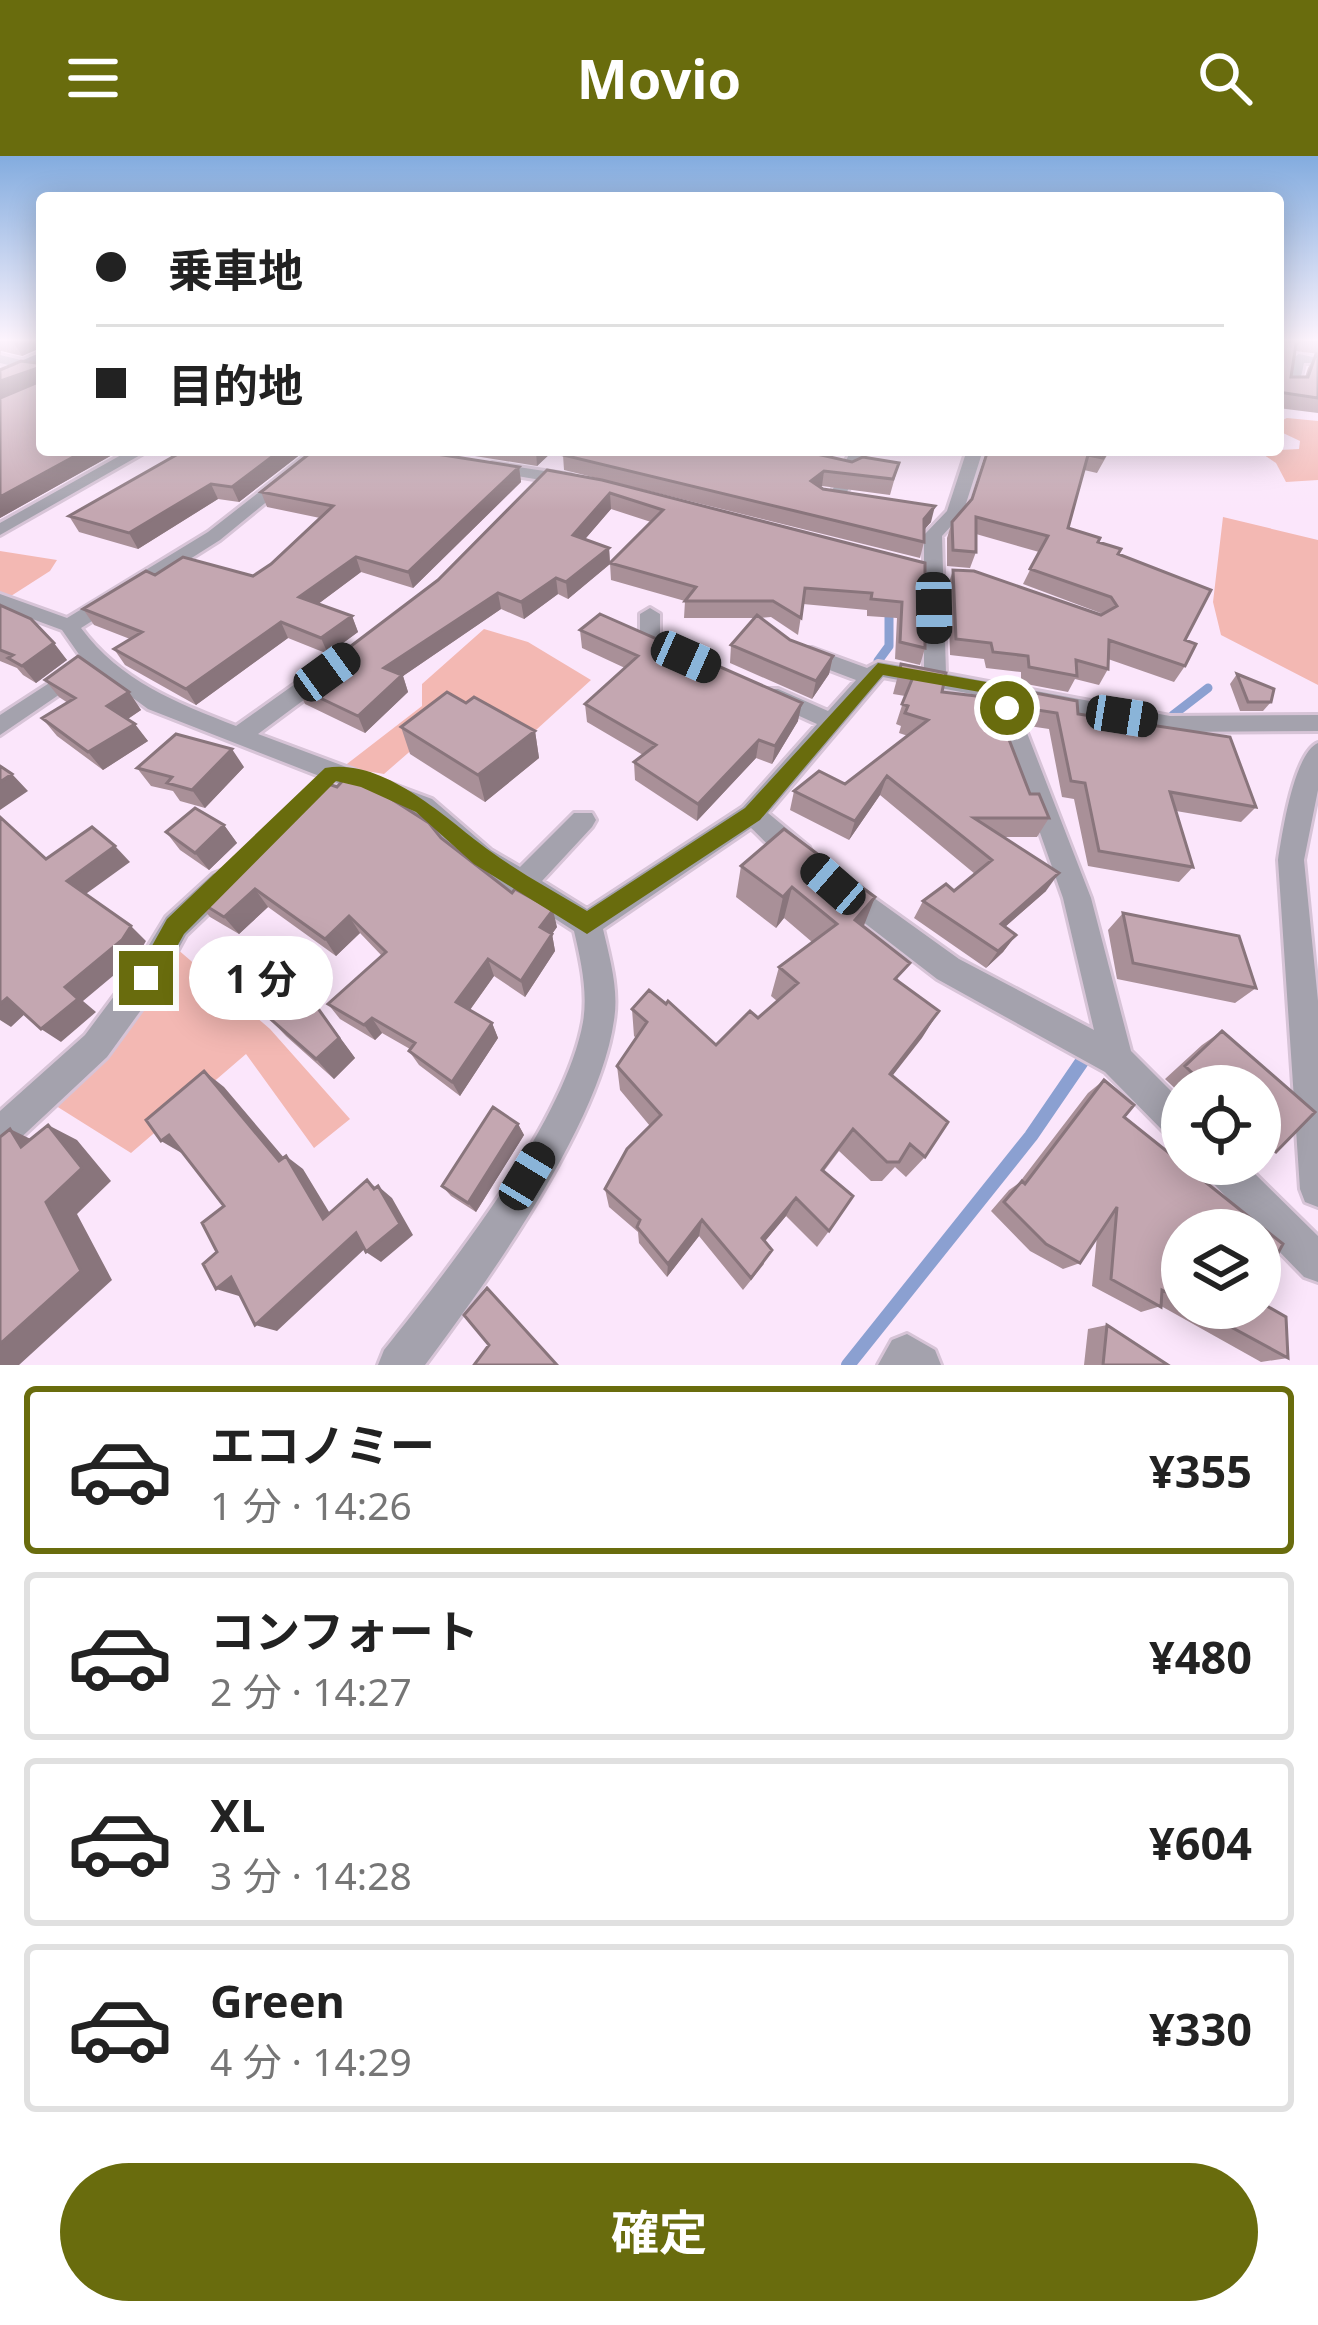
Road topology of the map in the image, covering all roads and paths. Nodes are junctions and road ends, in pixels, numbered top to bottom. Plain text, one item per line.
1 (130, 456) edge
2 (314, 456) edge
3 (856, 456) edge
4 (973, 456) edge
5 (473, 465) edge
6 (831, 465) edge
7 (850, 468) junction
8 (549, 470) junction
9 (589, 483) edge
10 (526, 494) edge
11 (861, 500) edge
12 (932, 509) edge
13 (955, 513) junction
14 (0, 530) edge
15 (0, 600) edge
16 (650, 614) dead end
17 (69, 626) junction
18 (776, 638) edge
19 (92, 658) junction
20 (690, 659) edge
21 (339, 662) edge
22 (935, 676) junction
23 (871, 678) junction
24 (751, 686) edge
25 (986, 687) junction
26 (832, 722) junction
27 (1318, 722) edge
28 (0, 727) edge
29 (240, 735) junction
30 (1318, 752) edge
31 (332, 773) junction
32 (305, 800) edge
33 (752, 814) junction
34 (583, 820) dead end
35 (249, 857) edge
36 (522, 883) junction
37 (587, 924) junction
38 (1117, 1060) junction
39 (1161, 1105) edge
40 (0, 1134) edge
41 (1241, 1185) edge
42 (1318, 1189) edge
43 (1318, 1262) edge
44 (399, 1365) edge
45 (899, 1365) edge
46 (920, 1365) edge

1 - 14 street
2 - 17 street
3 - 7 street
4 - 13 street
5 - 8 street
6 - 7 street
7 - 11 street
8 - 9 street
8 - 10 street
12 - 13 street
13 - 22 street
15 - 17 street
16 - 20 street
17 - 19 street
18 - 23 street
19 - 28 street
19 - 29 street
21 - 29 street
22 - 23 street
22 - 25 street
23 - 26 street
24 - 26 street
25 - 27 street
25 - 38 street
26 - 33 street
29 - 31 street
30 - 42 street
31 - 32 street
31 - 36 street
33 - 37 street
33 - 38 street
34 - 36 street
35 - 40 street
36 - 37 street
37 - 44 street
38 - 39 street
41 - 43 street
45 - 46 street

